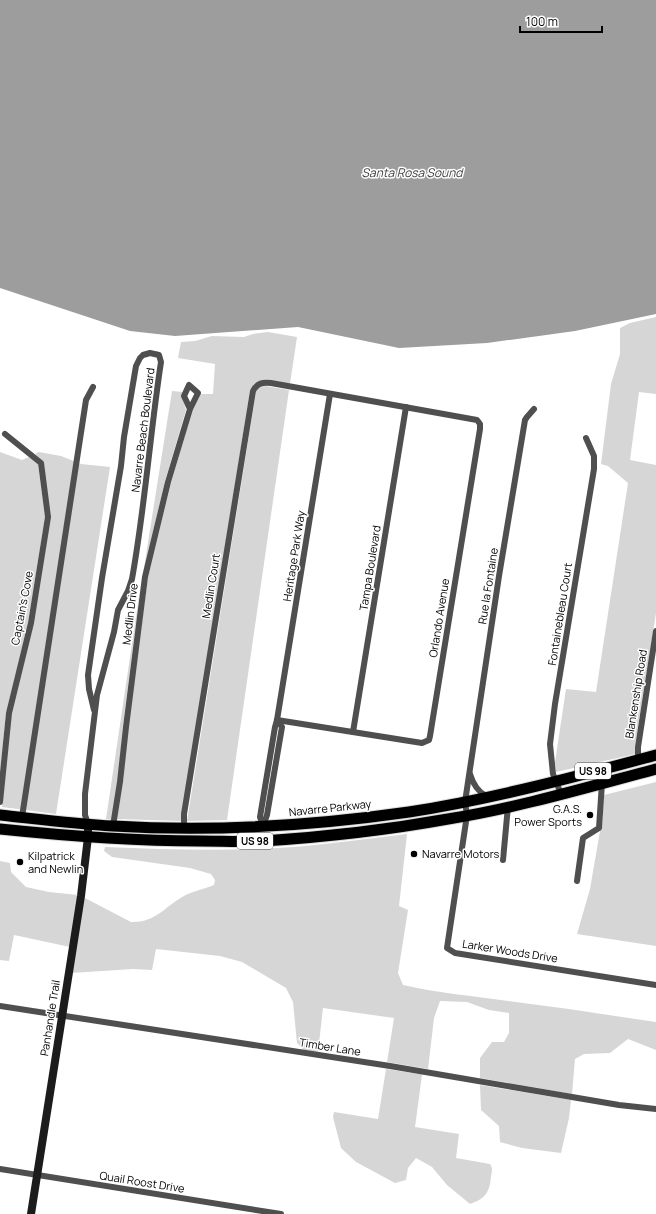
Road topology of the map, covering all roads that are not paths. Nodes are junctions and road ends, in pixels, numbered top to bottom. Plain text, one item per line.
1 (93, 387) dead end
2 (330, 394) junction
3 (406, 406) junction
4 (190, 409) dead end
5 (534, 409) dead end
6 (5, 434) dead end
7 (586, 438) dead end
8 (656, 631) edge
9 (94, 710) junction
10 (277, 720) junction
11 (353, 732) junction
12 (656, 755) edge
13 (638, 760) junction
14 (656, 769) edge
15 (469, 770) junction
16 (557, 781) junction
17 (602, 783) junction
18 (561, 794) junction
19 (487, 797) junction
20 (0, 802) edge
21 (465, 802) junction
22 (508, 806) junction
23 (0, 815) edge
24 (467, 815) junction
25 (22, 817) junction
26 (88, 824) junction
27 (113, 826) junction
28 (263, 826) junction
29 (0, 828) edge
30 (184, 828) junction
31 (88, 837) junction
32 (305, 838) junction
33 (136, 840) junction
34 (504, 860) dead end
35 (577, 881) dead end
36 (656, 985) edge
37 (0, 1006) edge
38 (61, 1016) junction
39 (656, 1110) edge
40 (0, 1169) edge
41 (37, 1175) junction
42 (31, 1214) edge
43 (281, 1214) edge

1 - 25 street
2 - 3 street
2 - 10 street, Heritage Park Way
2 - 30 street, Medlin Court
3 - 11 street, Tampa Boulevard
3 - 11 street, Orlando Avenue
4 - 27 street, Medlin Drive
5 - 15 street, Rue la Fontaine
6 - 20 street, Captain's Cove
7 - 16 street, Fontainebleau Court
8 - 13 street, Blankenship Road
9 - 9 street, Navarre Beach Boulevard
9 - 26 street
10 - 11 street, Orlando Avenue
10 - 28 street, Heritage Park Way
12 - 13 highway, Navarre Parkway / US 98
13 - 16 highway, Navarre Parkway / US 98
14 - 17 highway, US 98
15 - 19 street
15 - 21 street, Rue la Fontaine
16 - 18 street, Fontainebleau Court
16 - 19 highway, Navarre Parkway / US 98
17 - 18 highway, US 98
17 - 35 street
18 - 22 highway, US 98
19 - 21 highway, Navarre Parkway / US 98
21 - 24 street, Rue la Fontaine
21 - 28 highway, Navarre Parkway / US 98
22 - 24 highway, US 98
22 - 34 street
23 - 25 highway, Navarre Parkway / US 98
24 - 32 highway, US 98
24 - 36 street, Larker Woods Drive
25 - 26 highway, Navarre Parkway / US 98
26 - 27 highway, Navarre Parkway / US 98
26 - 31 street, Panhandle Trail
27 - 30 highway, Navarre Parkway / US 98
28 - 30 highway, Navarre Parkway / US 98
28 - 32 highway
28 - 33 highway
29 - 31 highway, US 98
31 - 33 highway, US 98
31 - 38 street, Panhandle Trail
32 - 33 highway, US 98
37 - 38 street, Timber Lane
38 - 39 street, Timber Lane
38 - 41 street, Panhandle Trail
40 - 41 street, Quail Roost Drive
41 - 42 street, Panhandle Trail
41 - 43 street, Quail Roost Drive

